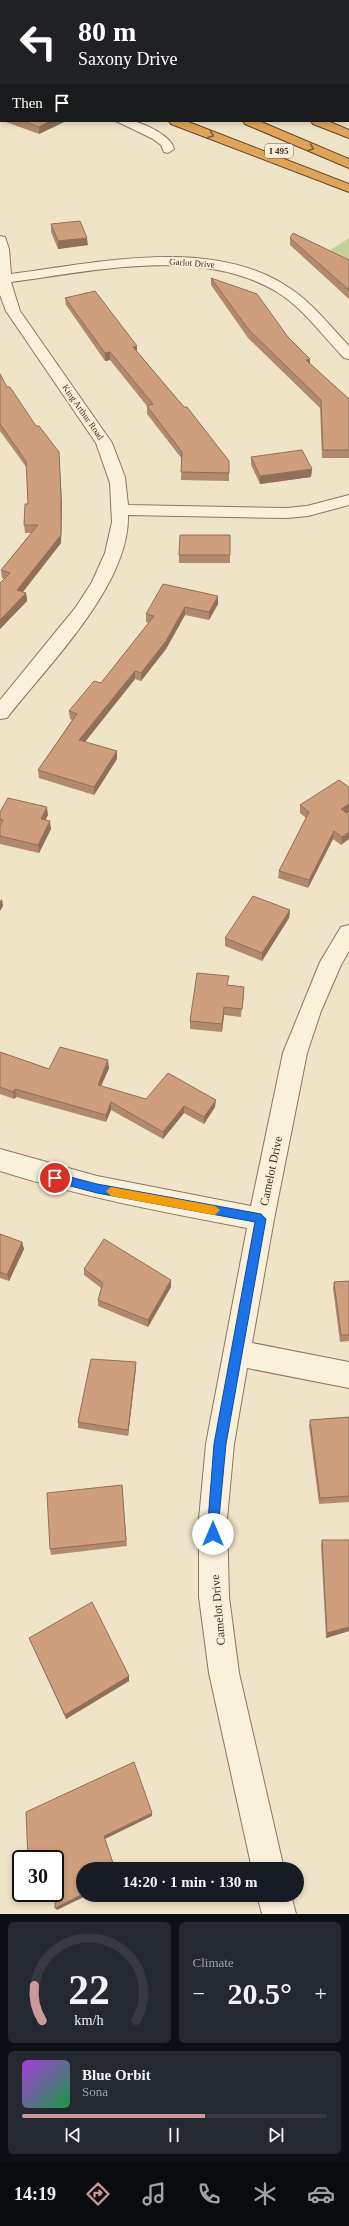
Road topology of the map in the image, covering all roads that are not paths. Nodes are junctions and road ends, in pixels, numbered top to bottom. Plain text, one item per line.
1 (124, 122) edge
2 (178, 122) edge
3 (211, 122) edge
4 (251, 122) edge
5 (319, 122) edge
6 (338, 122) edge
7 (349, 127) edge
8 (349, 134) edge
9 (168, 149) dead end
10 (349, 164) edge
11 (349, 181) edge
12 (349, 188) edge
13 (0, 240) edge
14 (4, 279) junction
15 (349, 355) edge
16 (349, 500) edge
17 (121, 510) junction
18 (0, 713) edge
19 (349, 933) edge
20 (0, 1160) edge
21 (261, 1219) junction
22 (236, 1353) junction
23 (349, 1375) edge
24 (266, 1862) edge
25 (276, 1902) edge
26 (279, 1914) edge

1 - 9 street
2 -> 12 highway
3 - 11 highway, I 495
4 -> 10 highway, I 495
5 - 8 highway
6 - 7 highway
13 - 14 street, King Arthur Road
14 - 15 street, Garlot Drive
14 - 17 street, King Arthur Road
16 - 17 street
17 - 18 street, King Arthur Road
19 - 21 street, Camelot Drive
20 - 21 street
21 - 22 street, Camelot Drive
22 - 23 street
22 - 24 street, Camelot Drive
25 - 26 street

